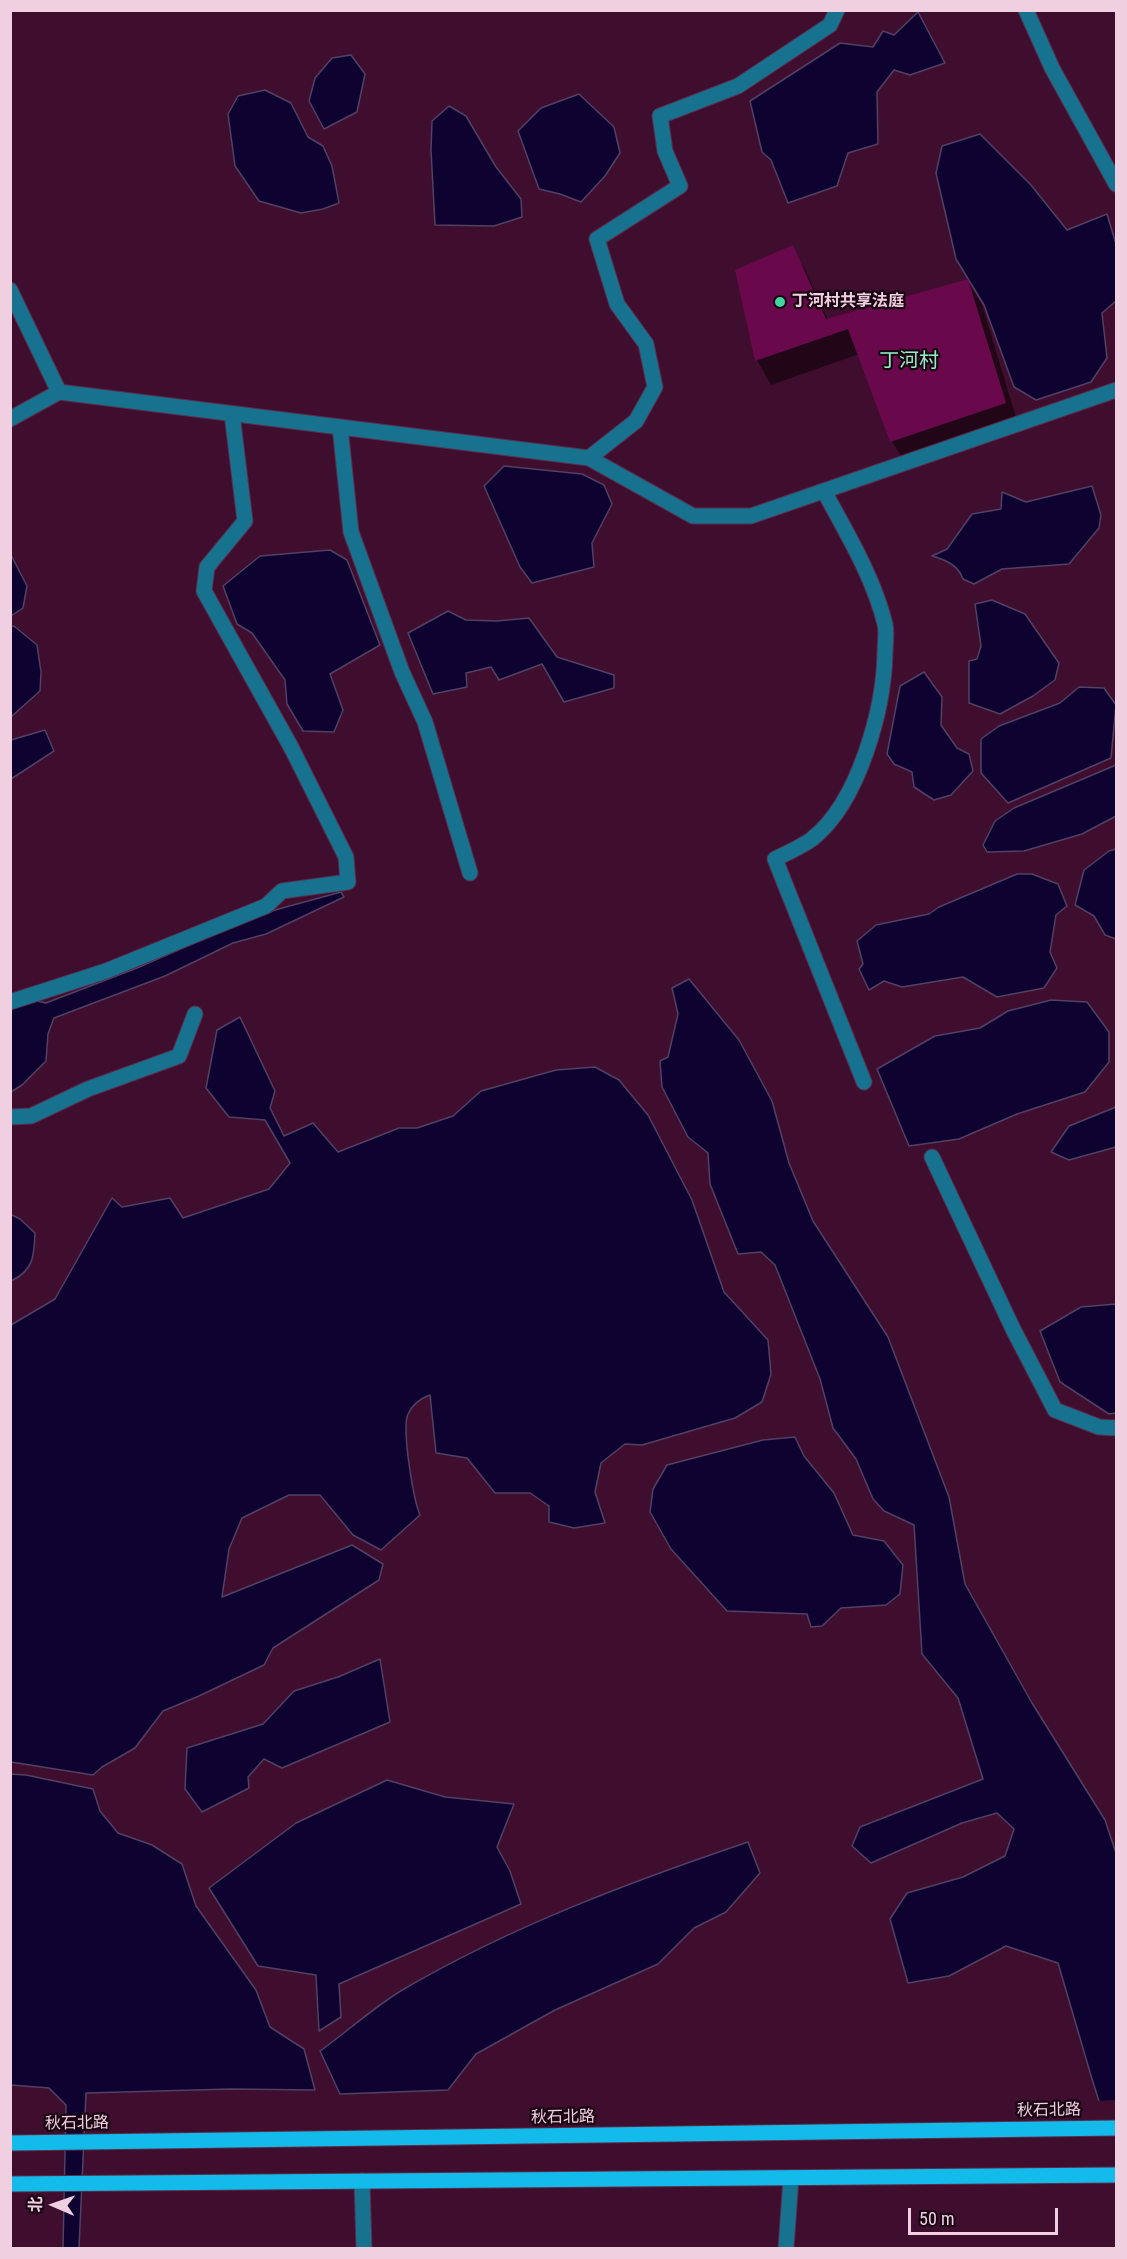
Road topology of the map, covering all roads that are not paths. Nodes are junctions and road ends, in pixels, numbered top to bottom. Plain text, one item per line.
1 (837, 10) edge
2 (1026, 10) edge
3 (1116, 184) edge
4 (10, 290) edge
5 (1116, 390) edge
6 (59, 392) junction
7 (232, 414) junction
8 (10, 419) edge
9 (339, 427) junction
10 (589, 458) junction
11 (824, 491) junction
12 (470, 873) dead end
13 (10, 1002) edge
14 (195, 1014) dead end
15 (864, 1082) dead end
16 (10, 1117) edge
17 (932, 1157) dead end
18 (1116, 1428) edge
19 (1116, 2128) edge
20 (10, 2143) edge
21 (1116, 2175) edge
22 (791, 2178) junction
23 (362, 2181) junction
24 (10, 2184) edge
25 (364, 2248) edge
26 (786, 2248) edge

1 - 10 street
2 - 3 street
4 - 6 street
5 - 11 street
6 - 7 street
6 - 8 street
7 - 9 street
7 - 13 street
9 - 10 street
9 - 12 street
10 - 11 street
11 - 15 street
14 - 16 street
17 - 18 street
19 - 20 main road, 秋石北路
21 - 22 main road
22 - 23 main road
22 - 26 street
23 - 24 main road
23 - 25 street

